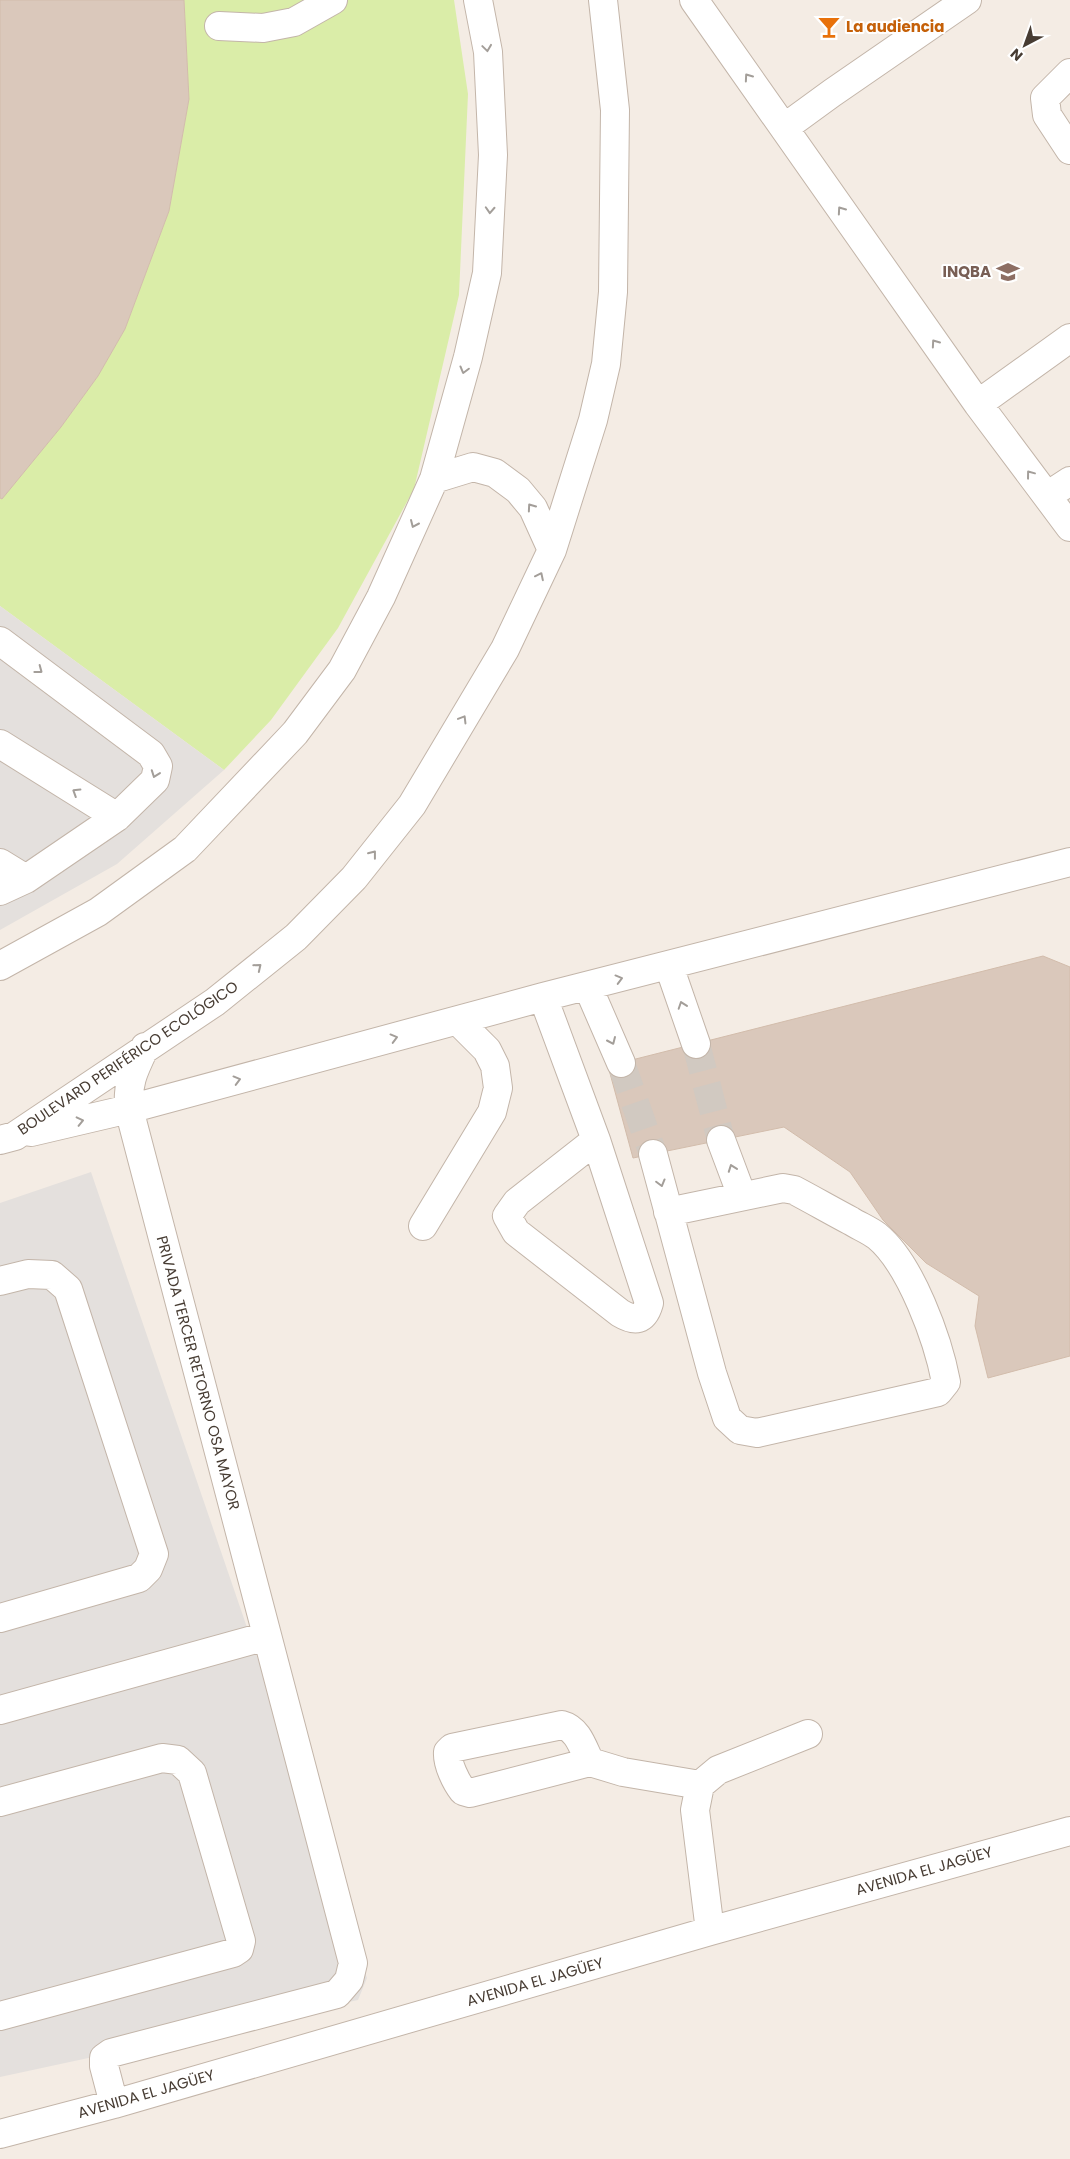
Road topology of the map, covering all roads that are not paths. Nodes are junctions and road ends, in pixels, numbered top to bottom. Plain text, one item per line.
1 (333, 0) edge
2 (478, 0) edge
3 (603, 0) edge
4 (694, 0) edge
5 (967, 0) edge
6 (219, 26) dead end
7 (1070, 73) edge
8 (784, 128) junction
9 (1070, 150) edge
10 (1070, 338) edge
11 (978, 404) junction
12 (434, 479) junction
13 (1070, 481) edge
14 (1048, 496) junction
15 (1070, 527) edge
16 (552, 550) junction
17 (0, 641) edge
18 (0, 744) edge
19 (117, 817) junction
20 (1070, 862) edge
21 (0, 863) edge
22 (26, 879) junction
23 (0, 891) edge
24 (0, 966) edge
25 (669, 966) junction
26 (588, 987) junction
27 (543, 997) junction
28 (458, 1021) junction
29 (696, 1044) tunnel mouth
30 (145, 1048) junction
31 (621, 1063) tunnel mouth
32 (129, 1109) junction
33 (8, 1138) edge
34 (596, 1140) junction
35 (721, 1140) tunnel mouth
36 (653, 1154) tunnel mouth
37 (742, 1196) junction
38 (668, 1212) junction
39 (423, 1226) dead end
40 (0, 1281) edge
41 (0, 1618) edge
42 (267, 1636) junction
43 (0, 1710) edge
44 (808, 1734) dead end
45 (590, 1762) dead end
46 (700, 1785) junction
47 (0, 1802) edge
48 (1070, 1831) edge
49 (710, 1931) junction
50 (0, 2016) edge
51 (114, 2104) junction
52 (0, 2134) edge

1 - 6 street
2 -> 12 street
3 - 16 street, BOULEVARD PERIFÉRICO ECOLÓGICO
8 -> 4 street
5 - 8 street
7 - 9 street
11 -> 8 street
10 - 11 street
14 -> 11 street
16 -> 12 street
12 -> 24 street
13 - 14 street
14 - 15 street
30 -> 16 street, BOULEVARD PERIFÉRICO ECOLÓGICO
17 -> 19 street
19 -> 18 street
19 - 22 street
20 - 25 street
21 - 22 street
22 - 23 street
26 -> 25 street
29 -> 25 street
26 - 27 street
26 -> 31 street
27 - 28 street
27 - 34 street
32 -> 28 street
28 - 39 street
30 - 32 street, PRIVADA TERCER RETORNO OSA MAYOR
30 - 33 street, BOULEVARD PERIFÉRICO ECOLÓGICO
33 -> 32 street
32 - 42 street, PRIVADA TERCER RETORNO OSA MAYOR
34 - 34 street
37 -> 35 street
36 -> 38 street
37 - 38 street
37 - 38 street
40 - 41 street
42 - 43 street
42 - 51 street, PRIVADA TERCER RETORNO OSA MAYOR
44 - 46 street
45 - 46 street
46 - 49 street
47 - 50 street
48 - 49 street, AVENIDA EL JAGÜEY
49 - 51 street, AVENIDA EL JAGÜEY
51 - 52 street, AVENIDA EL JAGÜEY

